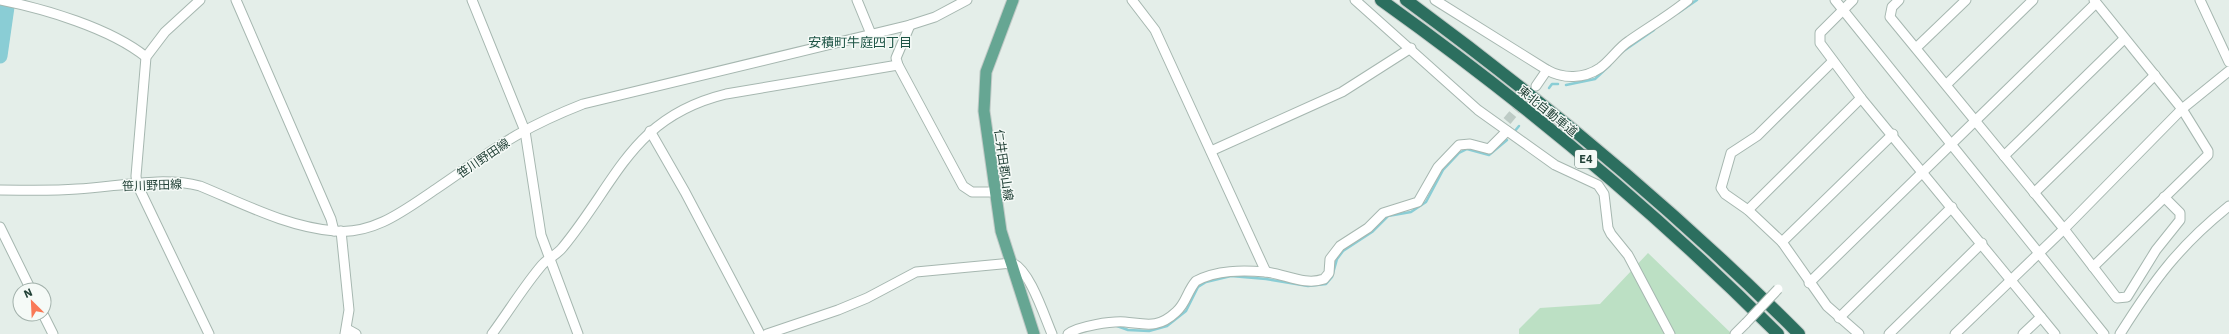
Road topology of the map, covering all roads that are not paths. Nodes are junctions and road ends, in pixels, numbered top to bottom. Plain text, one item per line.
1 (0, 0) edge
2 (200, 0) edge
3 (236, 0) edge
4 (472, 0) edge
5 (857, 0) edge
6 (967, 0) edge
7 (1013, 0) edge
8 (1132, 0) edge
9 (1355, 0) edge
10 (1381, 0) edge
11 (1406, 0) edge
12 (1435, 0) edge
13 (1688, 0) edge
14 (1835, 0) edge
15 (1853, 0) edge
16 (1899, 0) edge
17 (1966, 0) edge
18 (2033, 0) edge
19 (2200, 0) edge
20 (2095, 1) edge
21 (1843, 10) junction
22 (910, 25) junction
23 (871, 34) junction
24 (2124, 39) junction
25 (1411, 48) junction
26 (1916, 48) junction
27 (146, 57) junction
28 (1833, 60) junction
29 (2229, 62) edge
30 (898, 65) junction
31 (1547, 70) junction
32 (2229, 71) edge
33 (2155, 75) junction
34 (1948, 82) dead end
35 (1536, 86) tunnel mouth
36 (1861, 98) junction
37 (2182, 109) junction
38 (1975, 121) junction
39 (1505, 126) junction
40 (525, 131) junction
41 (650, 131) junction
42 (1893, 134) junction
43 (1951, 143) junction
44 (1211, 151) junction
45 (2004, 156) junction
46 (1923, 171) junction
47 (137, 184) junction
48 (0, 190) edge
49 (994, 192) junction
50 (2034, 194) junction
51 (2164, 197) junction
52 (2229, 206) edge
53 (1952, 208) junction
54 (1748, 210) junction
55 (0, 227) edge
56 (2064, 229) junction
57 (338, 231) junction
58 (1782, 242) junction
59 (1982, 243) junction
60 (2038, 254) junction
61 (549, 259) junction
62 (1010, 264) junction
63 (2093, 267) junction
64 (1266, 272) junction
65 (2012, 279) junction
66 (27, 282) edge
67 (1809, 283) junction
68 (1778, 289) dead end
69 (2041, 317) junction
70 (1839, 318) junction
71 (47, 322) edge
72 (346, 332) edge
73 (53, 334) edge
74 (209, 334) edge
75 (356, 334) edge
76 (492, 334) edge
77 (578, 334) edge
78 (760, 334) edge
79 (767, 334) edge
80 (1034, 334) edge
81 (1052, 334) edge
82 (1068, 334) edge
83 (1670, 334) edge
84 (1735, 334) edge
85 (1778, 334) edge
86 (1799, 334) edge
87 (1859, 334) edge
88 (1889, 334) edge
89 (1955, 334) edge
90 (2023, 334) edge
91 (2055, 334) edge
92 (2104, 334) edge
93 (2120, 334) edge

1 - 27 street
2 - 27 street
3 - 57 street
4 - 40 street
5 - 23 street
6 - 22 street, 笹川野田線
7 - 49 main road, 仁井田郡山線
8 - 44 street
9 - 25 street
10 - 85 highway, 東北自動車道 / E4
11 - 86 highway, 東北自動車道 / E4
12 - 31 street
13 - 31 street
14 - 21 street
15 - 21 street
16 - 26 street
17 - 26 street
18 - 34 street
19 - 29 street
20 - 24 street
20 - 38 street
21 - 28 street
21 - 43 street
22 - 23 street, 笹川野田線
22 - 30 street
23 - 40 street, 笹川野田線
24 - 33 street
24 - 45 street
25 - 39 street
25 - 44 street
26 - 38 street
27 - 47 street
28 - 36 street
28 - 54 street
30 - 41 street
30 - 49 street
31 - 35 street
32 - 37 street
33 - 37 street
33 - 50 street
36 - 42 street
36 - 54 street
37 - 51 street
37 - 56 street
38 - 43 street
38 - 45 street
39 - 64 street
39 - 83 street
40 - 57 street, 笹川野田線
40 - 61 street
41 - 61 street
41 - 78 street
42 - 46 street
42 - 58 street
43 - 46 street
43 - 60 street
44 - 64 street
45 - 50 street
46 - 53 street
46 - 67 street
47 - 48 street, 笹川野田線
47 - 57 street, 笹川野田線
47 - 74 street
49 - 62 main road, 仁井田郡山線
50 - 56 street
51 - 63 street
51 - 63 street
52 - 93 street
53 - 59 street
53 - 70 street
54 - 58 street
55 - 66 street
56 - 60 street
56 - 63 street
57 - 72 street
58 - 67 street
59 - 65 street
59 - 88 street
60 - 65 street
60 - 92 street
61 - 76 street
61 - 77 street
62 - 79 street
62 - 80 main road, 仁井田郡山線
62 - 81 street
64 - 82 street
65 - 69 street
65 - 89 street
67 - 70 street
68 - 84 street, bridge
69 - 90 street
69 - 91 street
70 - 87 street
71 - 73 street
72 - 75 street

